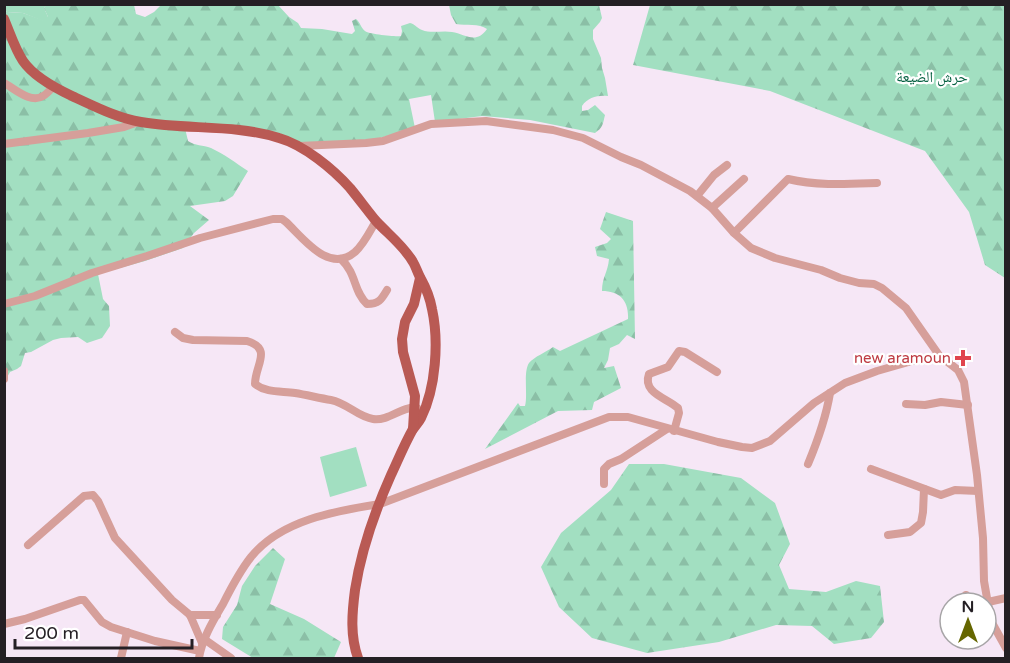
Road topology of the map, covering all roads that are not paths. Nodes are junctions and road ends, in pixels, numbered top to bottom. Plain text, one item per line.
1 (4, 19) edge
2 (4, 82) edge
3 (54, 86) junction
4 (139, 122) junction
5 (4, 144) edge
6 (299, 146) junction
7 (727, 165) dead end
8 (744, 179) dead end
9 (877, 183) dead end
10 (697, 196) junction
11 (712, 207) junction
12 (376, 221) junction
13 (734, 233) junction
14 (341, 259) junction
15 (420, 278) junction
16 (387, 290) dead end
17 (4, 304) edge
18 (175, 332) dead end
19 (941, 358) junction
20 (4, 370) edge
21 (717, 372) dead end
22 (4, 379) edge
23 (830, 393) junction
24 (415, 396) junction
25 (429, 398) junction
26 (906, 404) dead end
27 (968, 405) junction
28 (420, 408) junction
29 (671, 430) junction
30 (807, 464) dead end
31 (871, 469) dead end
32 (604, 484) dead end
33 (924, 489) junction
34 (978, 491) junction
35 (380, 504) junction
36 (888, 535) dead end
37 (28, 545) dead end
38 (986, 591) edge
39 (190, 615) junction
40 (217, 615) junction
41 (4, 624) edge
42 (127, 632) junction
43 (202, 648) edge
44 (121, 658) edge
45 (231, 658) edge
46 (358, 658) edge

1 - 3 main road
2 - 3 street
3 - 4 main road
4 - 5 street
4 - 6 main road
6 - 10 street
6 - 12 main road
7 - 10 street
8 - 11 street
9 - 13 street
10 - 11 street
11 - 13 street
12 - 14 street
12 - 15 main road
13 - 19 street
14 - 16 street
14 - 17 street
15 - 24 main road
15 - 25 main road
18 - 28 street
19 - 23 street
19 - 27 street
20 - 22 street
21 - 29 street
23 - 29 street
23 - 30 street
24 - 25 main road
24 - 28 main road
25 - 28 main road
26 - 27 street
27 - 34 street
28 - 35 main road
29 - 32 street
29 - 35 street
31 - 33 street
33 - 34 street
33 - 36 street
34 - 38 street
35 - 40 street
35 - 46 main road
37 - 39 street
39 - 40 street
39 - 43 street
40 - 43 street
41 - 42 street
42 - 43 street
42 - 44 street
43 - 45 street

